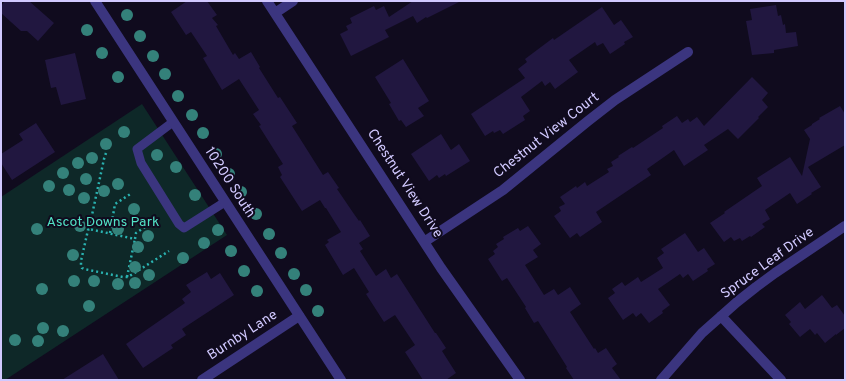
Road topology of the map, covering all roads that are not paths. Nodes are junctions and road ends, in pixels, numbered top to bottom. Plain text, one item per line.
1 (95, 1) edge
2 (267, 1) edge
3 (293, 1) edge
4 (275, 13) junction
5 (688, 52) dead end
6 (173, 122) junction
7 (225, 202) junction
8 (845, 226) edge
9 (424, 242) junction
10 (299, 316) junction
11 (721, 316) junction
12 (202, 380) edge
13 (341, 380) edge
14 (520, 380) edge
15 (661, 380) edge
16 (781, 380) edge

1 - 6 street, 10200 South
2 - 4 street, Chestnut View Drive
3 - 4 street
4 - 9 street, Chestnut View Drive
5 - 9 street, Chestnut View Court
6 - 7 street, 10200 South
6 - 7 lane
7 - 10 street, 10200 South
8 - 11 street, Spruce Leaf Drive
9 - 14 street, Chestnut View Drive
10 - 12 street, Burnby Lane
10 - 13 street, 10200 South
11 - 15 street, Spruce Leaf Drive
11 - 16 street

